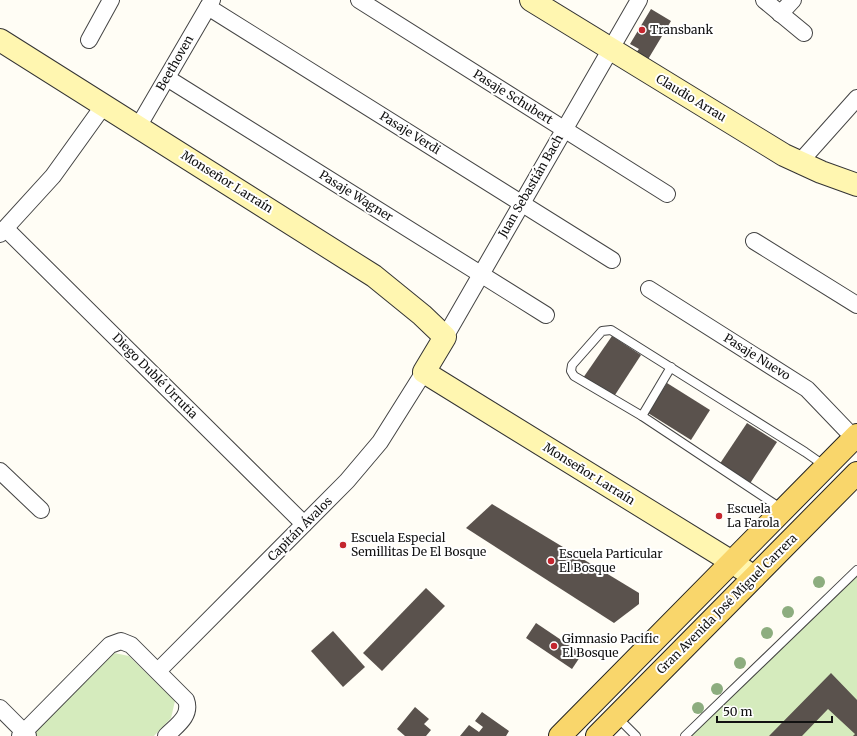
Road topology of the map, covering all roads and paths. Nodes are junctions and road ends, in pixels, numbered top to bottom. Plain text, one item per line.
1 (111, 0) edge
2 (359, 0) edge
3 (531, 0) edge
4 (639, 0) edge
5 (764, 0) edge
6 (793, 0) edge
7 (210, 4) edge
8 (780, 14) junction
9 (804, 33) dead end
10 (0, 40) edge
11 (89, 40) dead end
12 (610, 48) junction
13 (167, 78) junction
14 (857, 98) edge
15 (104, 105) junction
16 (138, 127) junction
17 (564, 129) junction
18 (799, 163) junction
19 (857, 185) edge
20 (667, 194) dead end
21 (521, 203) junction
22 (3, 232) edge
23 (754, 241) dead end
24 (612, 260) dead end
25 (481, 274) junction
26 (649, 289) dead end
27 (857, 305) edge
28 (546, 315) dead end
29 (445, 337) junction
30 (671, 367) junction
31 (424, 372) junction
32 (642, 416) junction
33 (856, 436) edge
34 (826, 467) junction
35 (0, 471) edge
36 (857, 473) edge
37 (41, 510) dead end
38 (783, 510) junction
39 (304, 524) junction
40 (732, 562) junction
41 (857, 570) edge
42 (754, 577) junction
43 (158, 671) junction
44 (0, 708) edge
45 (616, 717) junction
46 (24, 735) edge
47 (166, 736) edge
48 (560, 736) edge
49 (597, 736) edge
50 (636, 736) edge
51 (686, 736) edge

1 - 11 street
2 - 17 street, Pasaje Schubert
3 - 12 street, Claudio Arrau
4 - 12 street, Juan Sebastián Bach
5 - 8 street
6 - 8 street
7 - 13 street, Beethoven
7 - 21 street, Pasaje Verdi
8 - 9 street
10 - 15 street, Monseñor Larraín
12 - 17 street, Juan Sebastián Bach
12 - 18 street, Claudio Arrau
13 - 16 street, Beethoven
13 - 25 street, Pasaje Wagner
14 - 18 street
15 - 16 street, Monseñor Larraín
15 - 22 street
16 - 29 street, Monseñor Larraín
17 - 20 street, Pasaje Schubert
17 - 21 street, Juan Sebastián Bach
18 - 19 street, Claudio Arrau
21 - 24 street, Pasaje Verdi
21 - 25 street, Juan Sebastián Bach
22 - 39 street, Diego Dublé Urrutia
23 - 27 street
25 - 28 street, Pasaje Wagner
25 - 29 street, Juan Sebastián Bach
26 - 33 street, Pasaje Nuevo
29 - 31 street, Juan Sebastián Bach
30 - 32 lane
30 - 32 lane
30 - 34 lane
31 - 39 street, Capitán Ávalos
31 - 40 street, Monseñor Larraín
32 - 38 lane
33 - 34 main road
34 - 38 main road
35 - 37 street
36 - 42 main road, Gran Avenida José Miguel Carrera
38 - 40 main road
39 - 43 street, Capitán Ávalos
40 - 42 street, Monseñor Larraín
40 - 48 main road
41 - 51 lane
42 - 45 main road, Gran Avenida José Miguel Carrera
43 - 46 street
43 - 47 street
44 - 46 street
45 - 49 main road, Gran Avenida José Miguel Carrera
45 - 50 lane

